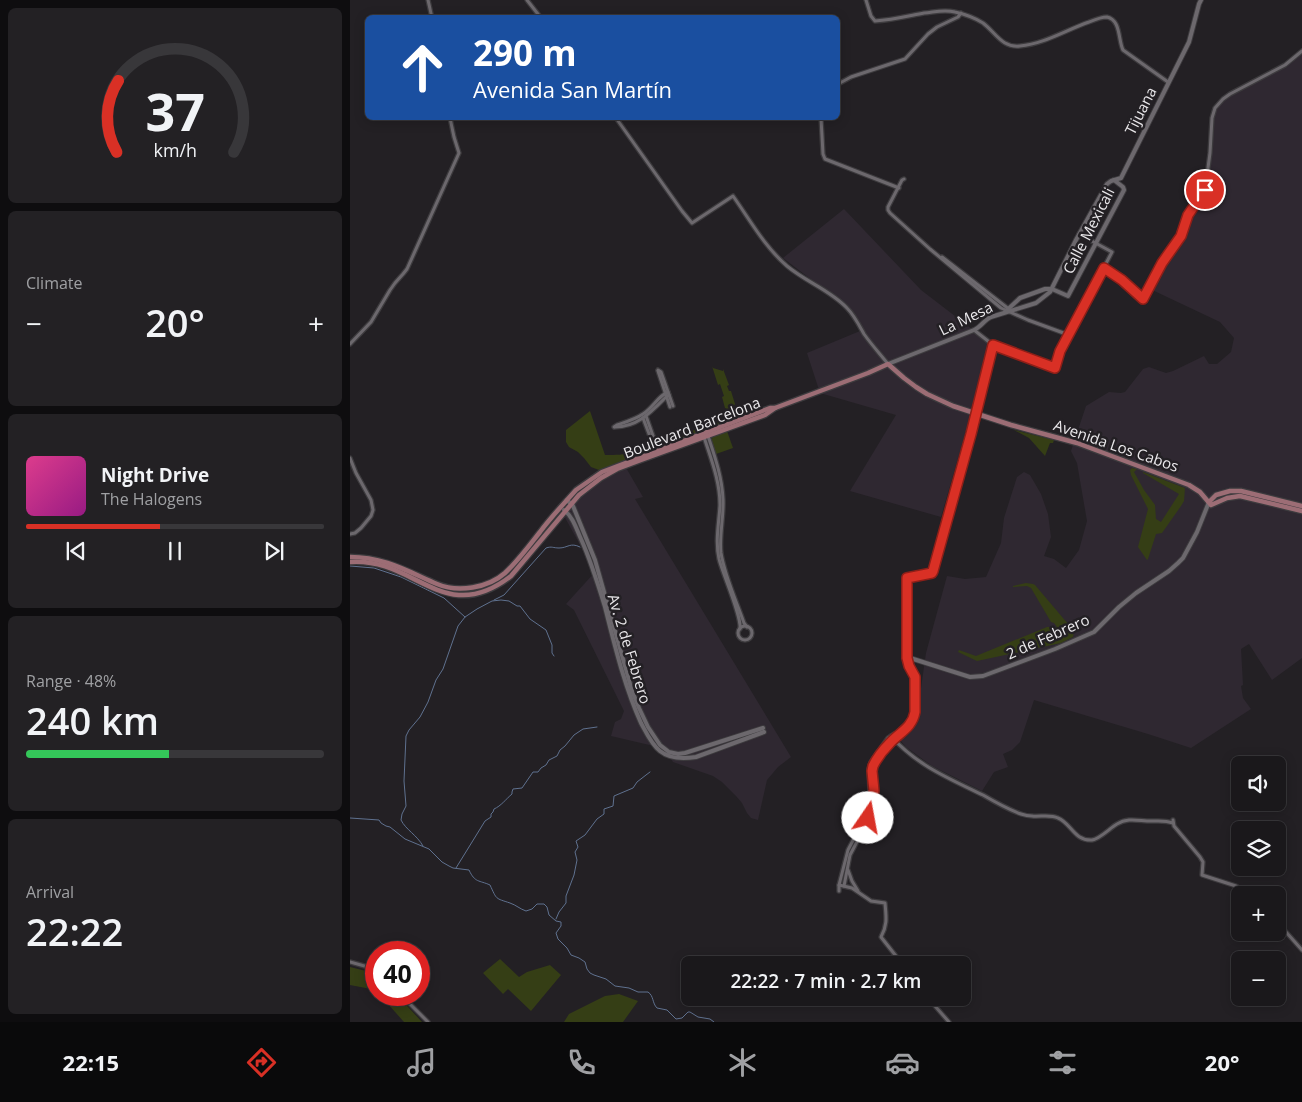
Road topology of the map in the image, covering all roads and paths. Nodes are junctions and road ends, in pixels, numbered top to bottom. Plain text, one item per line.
1 (428, 0) edge
2 (527, 0) edge
3 (866, 0) edge
4 (1201, 0) edge
5 (961, 14) junction
6 (431, 15) edge
7 (539, 15) edge
8 (1302, 52) edge
9 (1168, 82) junction
10 (840, 83) edge
11 (450, 120) edge
12 (617, 120) edge
13 (821, 120) edge
14 (904, 179) dead end
15 (1114, 180) junction
16 (898, 188) junction
17 (1093, 210) joint
18 (1080, 234) junction
19 (1097, 243) junction
20 (1104, 268) junction
21 (1052, 289) junction
22 (1009, 311) junction
23 (974, 330) junction
24 (1069, 335) junction
25 (350, 344) edge
26 (993, 345) junction
27 (888, 364) junction
28 (667, 394) junction
29 (671, 406) dead end
30 (976, 414) junction
31 (644, 416) junction
32 (705, 435) junction
33 (657, 452) junction
34 (350, 458) edge
35 (616, 468) junction
36 (567, 500) junction
37 (572, 504) junction
38 (1208, 505) junction
39 (1302, 506) edge
40 (560, 507) junction
41 (566, 511) junction
42 (1302, 511) edge
43 (719, 526) junction
44 (350, 534) edge
45 (350, 557) edge
46 (373, 561) junction
47 (350, 562) edge
48 (748, 627) junction
49 (740, 629) junction
50 (907, 658) junction
51 (900, 733) junction
52 (892, 737) junction
53 (890, 743) junction
54 (900, 745) junction
55 (848, 869) junction
56 (844, 886) junction
57 (1236, 886) edge
58 (858, 892) junction
59 (1286, 932) edge
60 (1302, 950) edge
61 (896, 956) edge
62 (350, 962) edge
63 (365, 966) edge
64 (413, 1006) edge
65 (935, 1006) edge
66 (428, 1022) edge
67 (949, 1022) edge

1 - 6 street
2 - 7 street
3 - 5 street
4 - 9 main road
5 - 9 street, Tijuana
5 - 10 street
8 - 20 street
9 - 15 main road, Tijuana
11 - 25 street
12 - 27 street
13 - 16 street
14 - 16 street
15 - 17 main road, Tijuana
15 - 19 main road, Calle Mexicali
16 - 22 street
17 - 18 main road, La Mesa
18 - 19 street
18 - 21 main road, La Mesa
19 - 20 street
19 - 21 main road, Calle Mexicali
20 - 24 street
21 - 22 main road, La Mesa
21 - 22 main road
22 - 23 main road, La Mesa
22 - 24 street
23 - 26 street
23 - 27 main road, La Mesa
24 - 26 street
26 - 30 street
27 - 30 main road, Avenida Los Cabos
27 - 32 main road, Boulevard Barcelona
28 - 28 street
28 - 29 street
28 - 31 street
30 - 38 main road, Avenida Los Cabos
30 - 50 street
31 - 31 street
31 - 33 street
32 - 33 main road, Boulevard Barcelona
32 - 43 street
33 - 35 main road, Boulevard Barcelona
34 - 44 street
35 - 36 main road
35 - 37 main road
36 - 37 main road, Av. 2 de Febrero
36 - 40 main road
37 - 41 main road
37 - 41 main road, Av. 2 de Febrero
38 - 39 main road
38 - 42 main road
38 - 50 main road, 2 de Febrero
40 - 41 main road, Av. 2 de Febrero
40 - 46 main road
41 - 46 main road
43 - 48 street
43 - 49 street
45 - 46 main road
46 - 47 main road
48 - 49 street
48 - 49 street
50 - 51 street
51 - 52 street
51 - 54 street
52 - 53 street
52 - 54 street
52 - 56 street
53 - 54 street
53 - 55 street
54 - 57 street
55 - 56 street
55 - 58 street
56 - 58 street
58 - 61 street
59 - 60 street
62 - 63 street
64 - 66 street
65 - 67 street

